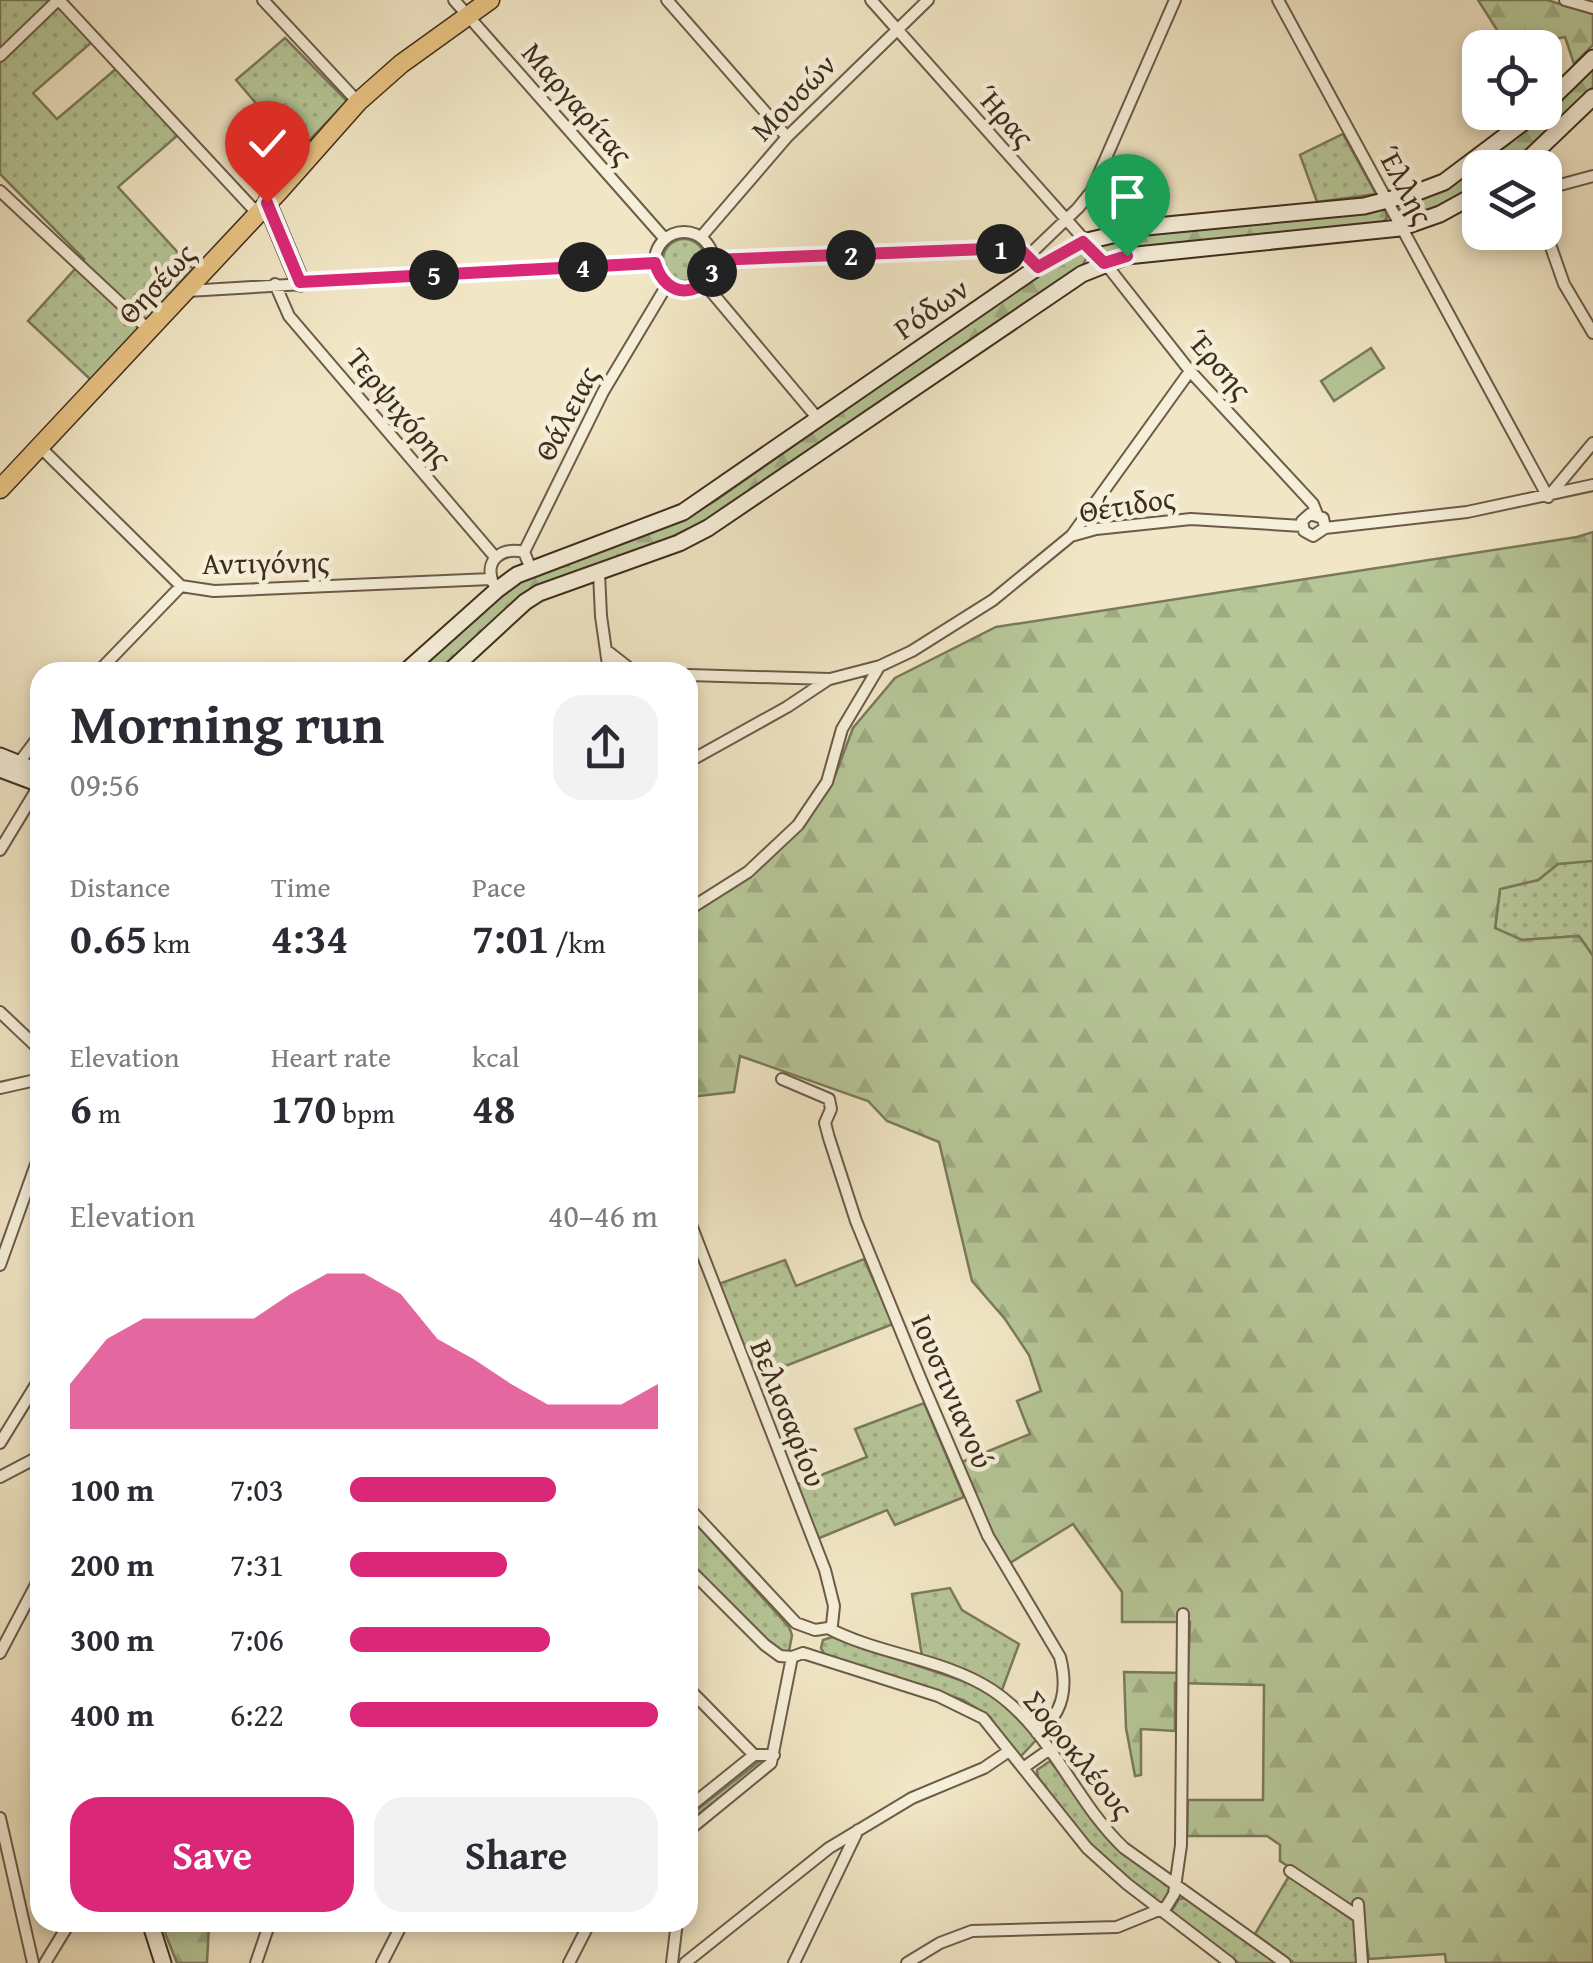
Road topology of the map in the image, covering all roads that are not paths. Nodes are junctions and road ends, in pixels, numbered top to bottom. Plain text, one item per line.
1 (58, 0) edge
2 (263, 0) edge
3 (454, 0) edge
4 (490, 0) edge
5 (667, 0) edge
6 (871, 0) edge
7 (928, 0) edge
8 (1176, 0) edge
9 (1278, 0) edge
10 (1565, 0) edge
11 (1593, 8) edge
12 (468, 15) junction
13 (896, 28) junction
14 (0, 56) edge
15 (1593, 58) edge
16 (1562, 88) edge
17 (1593, 97) edge
18 (358, 102) junction
19 (1513, 130) edge
20 (786, 137) junction
21 (1540, 150) edge
22 (1593, 176) edge
23 (1562, 184) edge
24 (0, 191) edge
25 (1387, 202) junction
26 (1462, 202) edge
27 (263, 208) junction
28 (1064, 220) junction
29 (1400, 228) junction
30 (701, 237) junction
31 (665, 239) junction
32 (1083, 242) junction
33 (1552, 250) edge
34 (714, 260) junction
35 (1033, 261) junction
36 (655, 263) junction
37 (1104, 263) junction
38 (300, 282) junction
39 (704, 283) junction
40 (275, 284) junction
41 (667, 285) junction
42 (186, 291) junction
43 (150, 330) junction
44 (1593, 333) edge
45 (1190, 370) junction
46 (818, 420) junction
47 (1593, 444) edge
48 (39, 446) junction
49 (1593, 485) edge
50 (0, 489) edge
51 (1548, 498) junction
52 (1308, 518) junction
53 (1325, 528) junction
54 (1071, 536) junction
55 (524, 552) junction
56 (495, 557) junction
57 (532, 568) junction
58 (599, 574) junction
59 (494, 584) junction
60 (181, 586) junction
61 (606, 650) junction
62 (108, 662) edge
63 (415, 662) edge
64 (460, 662) edge
65 (608, 662) edge
66 (621, 662) edge
67 (880, 666) junction
68 (698, 675) edge
69 (830, 679) junction
70 (30, 746) edge
71 (0, 756) edge
72 (698, 756) edge
73 (10, 768) edge
74 (30, 800) edge
75 (0, 850) edge
76 (698, 904) edge
77 (0, 1012) edge
78 (30, 1040) edge
79 (782, 1079) dead end
80 (30, 1081) edge
81 (0, 1088) edge
82 (30, 1180) edge
83 (698, 1243) edge
84 (0, 1265) edge
85 (30, 1394) edge
86 (0, 1444) edge
87 (30, 1461) edge
88 (0, 1477) edge
89 (698, 1519) edge
90 (698, 1578) edge
91 (30, 1596) edge
92 (1183, 1614) dead end
93 (828, 1628) junction
94 (809, 1629) junction
95 (0, 1653) edge
96 (797, 1656) junction
97 (698, 1698) edge
98 (1037, 1733) junction
99 (1050, 1750) junction
100 (1008, 1751) junction
101 (754, 1755) junction
102 (774, 1755) junction
103 (1023, 1768) junction
104 (698, 1800) edge
105 (0, 1818) edge
106 (698, 1822) edge
107 (858, 1830) junction
108 (1290, 1871) dead end
109 (1175, 1886) junction
110 (1358, 1904) dead end
111 (1159, 1909) junction
112 (1359, 1917) junction
113 (64, 1932) edge
114 (153, 1932) edge
115 (267, 1932) edge
116 (398, 1932) edge
117 (582, 1932) edge
118 (676, 1932) edge
119 (33, 1963) edge
120 (45, 1963) edge
121 (163, 1963) edge
122 (256, 1963) edge
123 (382, 1963) edge
124 (568, 1963) edge
125 (672, 1963) edge
126 (685, 1963) edge
127 (794, 1963) edge
128 (907, 1963) edge
129 (1230, 1963) edge
130 (1285, 1963) edge
131 (1362, 1963) edge

1 - 14 street
1 - 27 street
2 - 18 street
3 - 12 street, Μαργαρίτας
4 - 12 main road, Θησέως
5 - 20 street
6 - 13 street, Ήρας
7 - 13 street, Μουσών
8 - 28 street
9 - 25 street, Έλλης
10 - 11 street
12 - 18 main road, Θησέως
12 - 31 street, Μαργαρίτας
13 - 20 street, Μουσών
13 - 28 street, Ήρας
15 - 16 street
17 - 21 street
18 - 27 main road, Θησέως
19 - 25 street, Ρόδων
20 - 30 street, Μουσών
22 - 23 street
24 - 43 street
25 - 29 street, Έλλης
25 - 32 street, Ρόδων
26 - 29 street, Ρόδων
27 - 38 main road
27 - 42 main road, Θησέως
28 - 32 street, Ήρας
28 - 35 street
29 - 37 street, Ρόδων
29 - 51 street, Έλλης
30 - 31 street
30 - 34 street
31 - 36 street
32 - 35 street, Ρόδων
32 - 37 street, Ήρας
33 - 44 street
34 - 35 street
34 - 39 street
35 - 46 street, Ρόδων
36 - 38 street
36 - 41 street
37 - 45 street, Έρσης
37 - 58 street, Ρόδων
38 - 40 street
39 - 41 street
39 - 46 street
40 - 42 street
40 - 56 street, Τερψιχόρης
41 - 55 street, Θάλειας
42 - 43 main road, Θησέως
43 - 48 main road, Θησέως
45 - 52 street, Έρσης
45 - 54 street
46 - 57 street, Ρόδων
47 - 51 street
48 - 50 main road, Θησέως
48 - 60 street, Αντιγόνης
49 - 51 street
51 - 53 street
52 - 53 street, Έρσης
52 - 53 street, Θέτιδος
52 - 54 street, Θέτιδος
54 - 67 street, Θέτιδος
55 - 56 street
55 - 57 street
56 - 59 street
57 - 59 street, Ρόδων
58 - 61 street
58 - 64 street, Ρόδων
59 - 60 street, Αντιγόνης
59 - 63 street, Ρόδων
60 - 62 street
61 - 65 street
61 - 66 street
67 - 69 street, Θέτιδος
67 - 76 street
68 - 69 street, Θέτιδος
69 - 72 street
70 - 73 street
71 - 73 street
74 - 75 street
77 - 78 street
79 - 98 street, Ιουστινιανού
80 - 81 street
82 - 84 street
83 - 93 street, Βελισσαρίου
85 - 86 street
87 - 88 street
89 - 94 street
90 - 96 street, Σοφοκλέους
91 - 95 street
92 - 109 street
93 - 94 street, Σοφοκλέους
93 - 98 street, Σοφοκλέους
94 - 96 street
96 - 100 street, Σοφοκλέους
96 - 102 street
97 - 101 street
98 - 99 street, Σοφοκλέους
99 - 103 street
99 - 109 street, Σοφοκλέους
100 - 103 street, Σοφοκλέους
100 - 107 street
101 - 102 street
101 - 104 street
102 - 106 street
103 - 111 street, Σοφοκλέους
105 - 119 street
107 - 126 street
107 - 127 street
108 - 112 street
109 - 111 street
109 - 130 street, Σοφοκλέους
110 - 112 street
111 - 128 street
111 - 129 street, Σοφοκλέους
112 - 131 street
113 - 120 street
114 - 121 street
115 - 122 street
116 - 123 street
117 - 124 street
118 - 125 street

